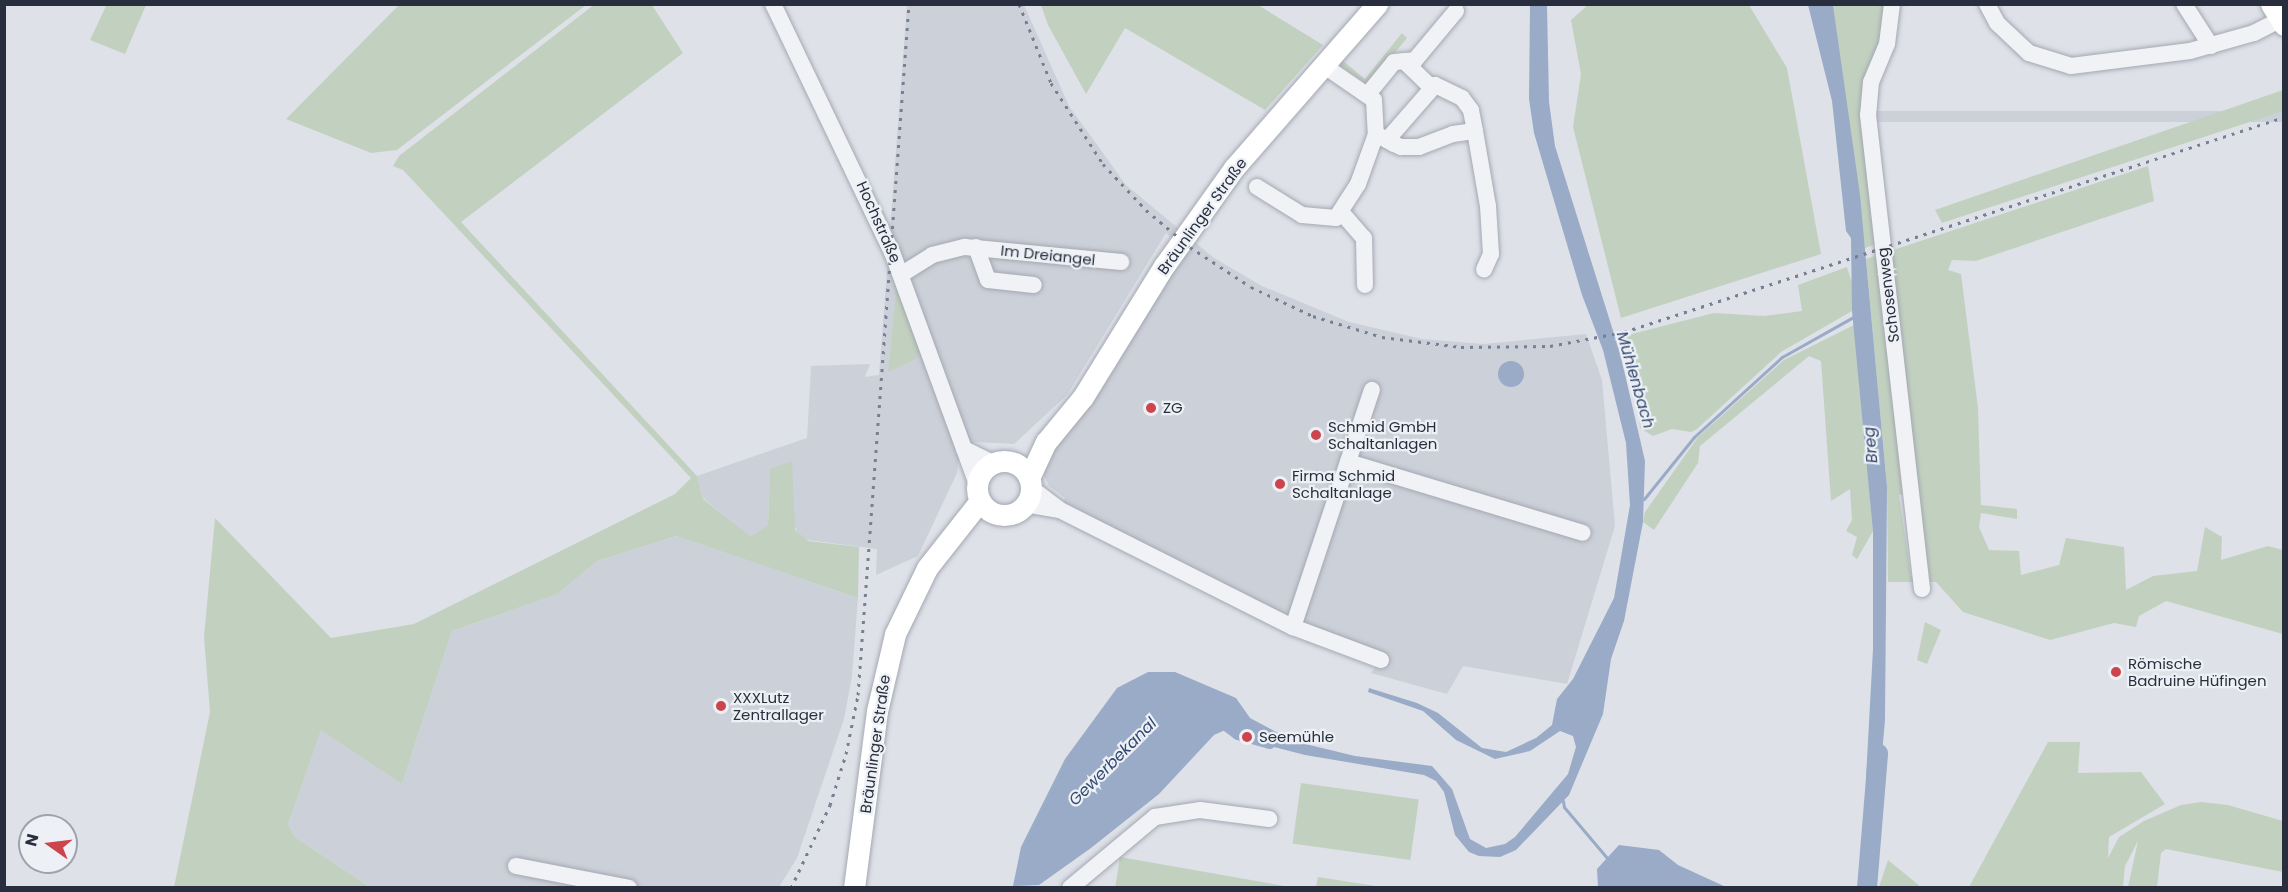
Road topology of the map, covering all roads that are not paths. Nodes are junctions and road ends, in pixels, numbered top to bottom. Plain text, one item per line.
1 (773, 4) edge
2 (1377, 4) edge
3 (1892, 4) edge
4 (1987, 4) edge
5 (2184, 4) edge
6 (1456, 11) dead end
7 (2278, 16) edge
8 (2211, 46) junction
9 (1404, 61) junction
10 (1323, 64) junction
11 (1431, 87) junction
12 (1368, 94) junction
13 (1475, 131) junction
14 (1382, 137) junction
15 (1257, 187) dead end
16 (1342, 213) junction
17 (976, 247) junction
18 (1121, 262) dead end
19 (1484, 270) dead end
20 (902, 274) junction
21 (1034, 285) dead end
22 (1365, 285) dead end
23 (1372, 390) dead end
24 (964, 449) junction
25 (1348, 462) junction
26 (1018, 479) junction
27 (983, 499) junction
28 (1583, 533) dead end
29 (1922, 589) dead end
30 (1293, 627) junction
31 (1381, 660) dead end
32 (1269, 819) dead end
33 (516, 866) dead end
34 (629, 888) edge
35 (854, 888) edge
36 (1070, 888) edge

1 - 20 street, Hochstraße
2 - 10 main road, Bräunlinger Straße
3 - 29 street, Schosenweg
4 - 8 street
5 - 8 street
6 - 9 street
7 - 8 street
9 - 11 street
9 - 12 street
10 - 12 street
10 - 26 main road, Bräunlinger Straße
11 - 13 street
11 - 14 street
12 - 14 street
13 - 14 street
13 - 19 street
14 - 16 street
15 - 16 street
16 - 22 street
17 - 18 street, Im Dreiangel
17 - 20 street, Im Dreiangel
17 - 21 street, Im Dreiangel
20 - 24 street, Hochstraße
23 - 25 street
24 - 26 street
24 - 27 street, Hochstraße
25 - 28 street
25 - 30 street
26 - 27 main road, Bräunlinger Straße
26 - 27 main road
26 - 30 street
27 - 35 main road, Bräunlinger Straße
30 - 31 street
32 - 36 street
33 - 34 street

